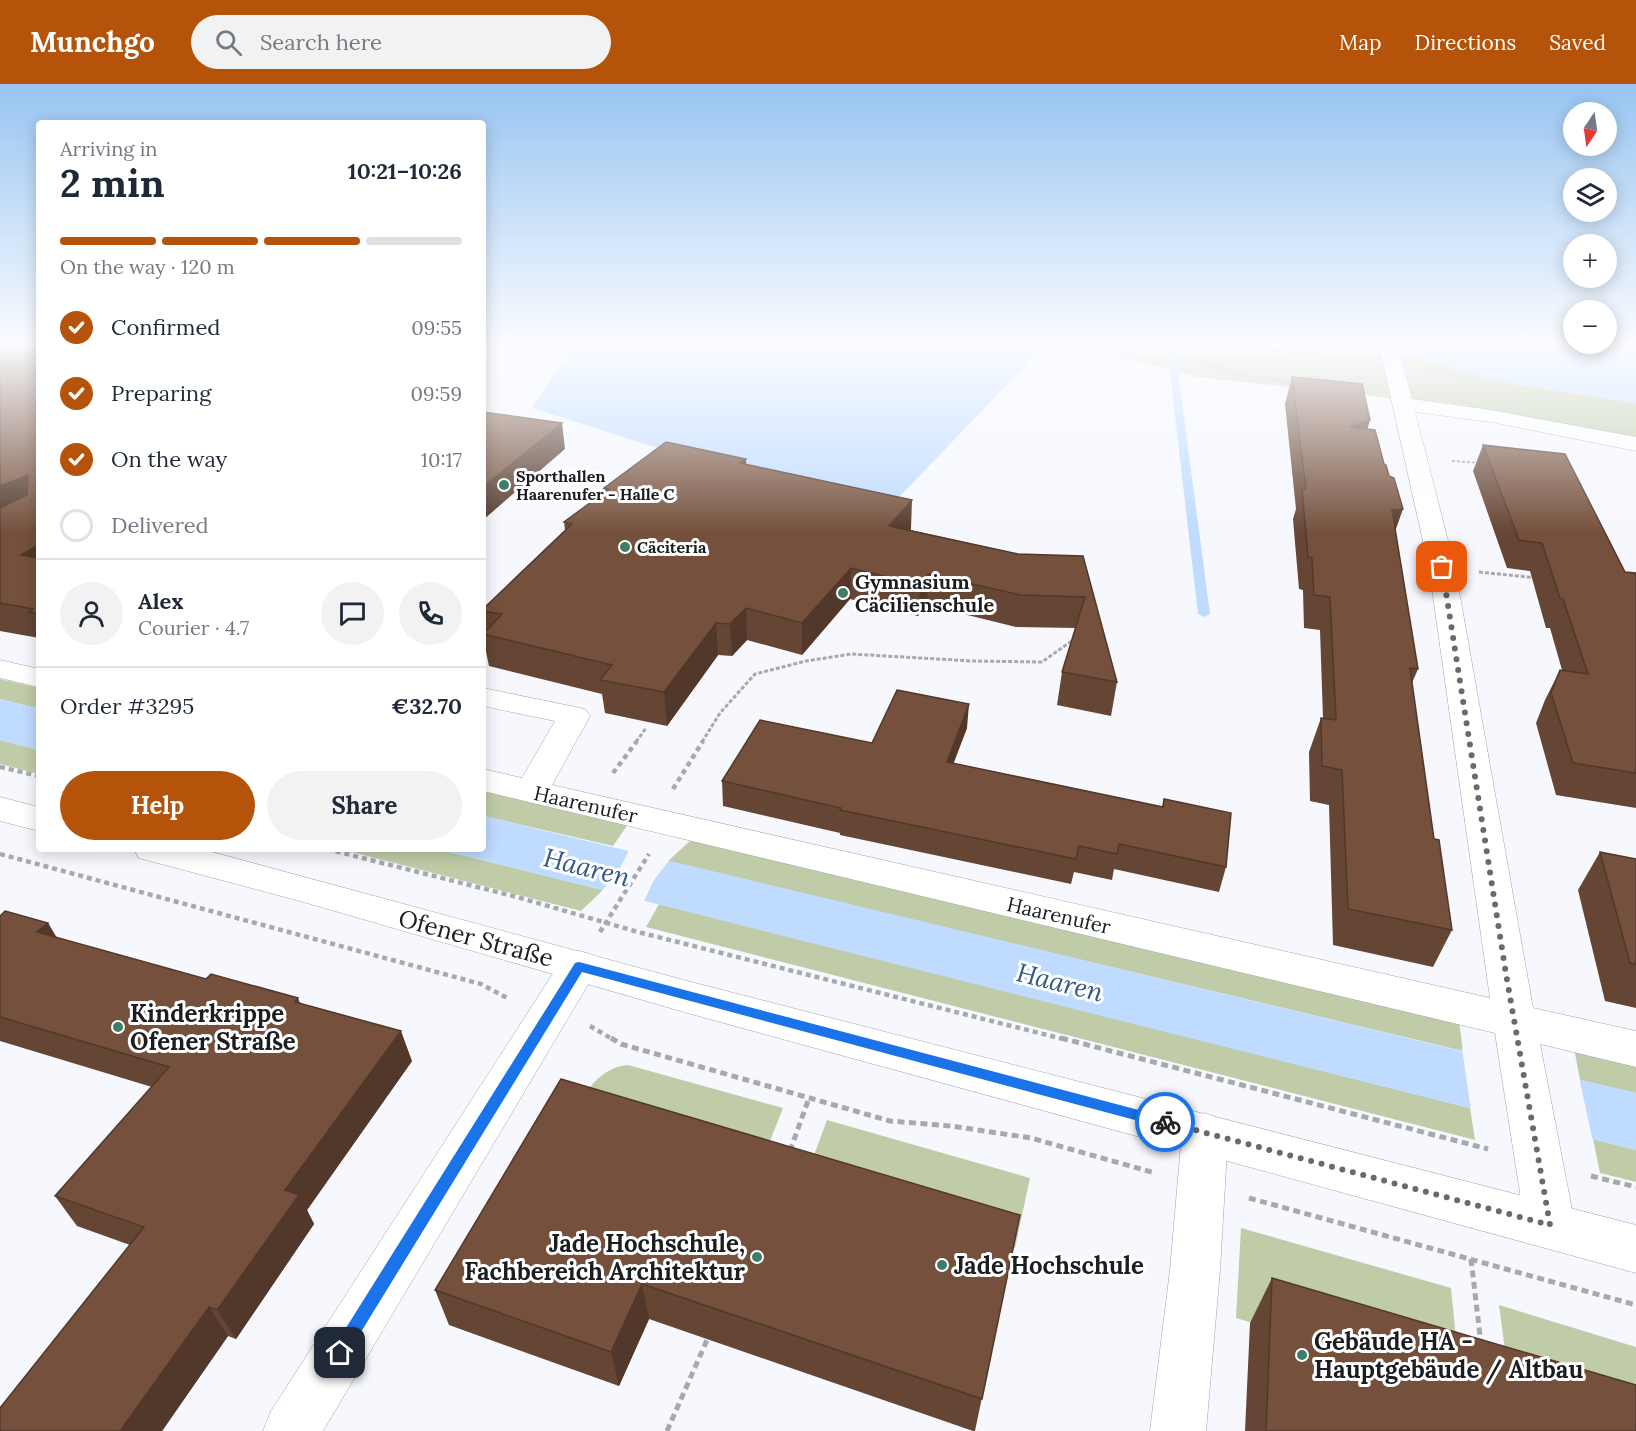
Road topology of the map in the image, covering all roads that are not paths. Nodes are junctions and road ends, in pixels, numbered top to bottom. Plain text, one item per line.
1 (1404, 407) edge
2 (1424, 407) edge
3 (1636, 444) edge
4 (0, 669) edge
5 (36, 677) edge
6 (486, 698) edge
7 (486, 781) edge
8 (530, 791) junction
9 (0, 809) edge
10 (36, 818) edge
11 (163, 852) edge
12 (579, 966) junction
13 (1516, 1040) junction
14 (1636, 1048) edge
15 (1205, 1133) junction
16 (1550, 1225) junction
17 (1636, 1249) edge
18 (291, 1431) edge
19 (1178, 1431) edge

1 - 13 street
2 - 3 street
4 - 5 street
6 - 8 street
7 - 8 street, Haarenufer
8 - 13 street, Haarenufer
9 - 10 street
11 - 12 street, Ofener Straße
12 - 15 street, Ofener Straße
12 - 18 street
13 - 14 street, Haarenufer
13 - 16 street
15 - 16 street, Ofener Straße
15 - 19 street
16 - 17 street, Ofener Straße

